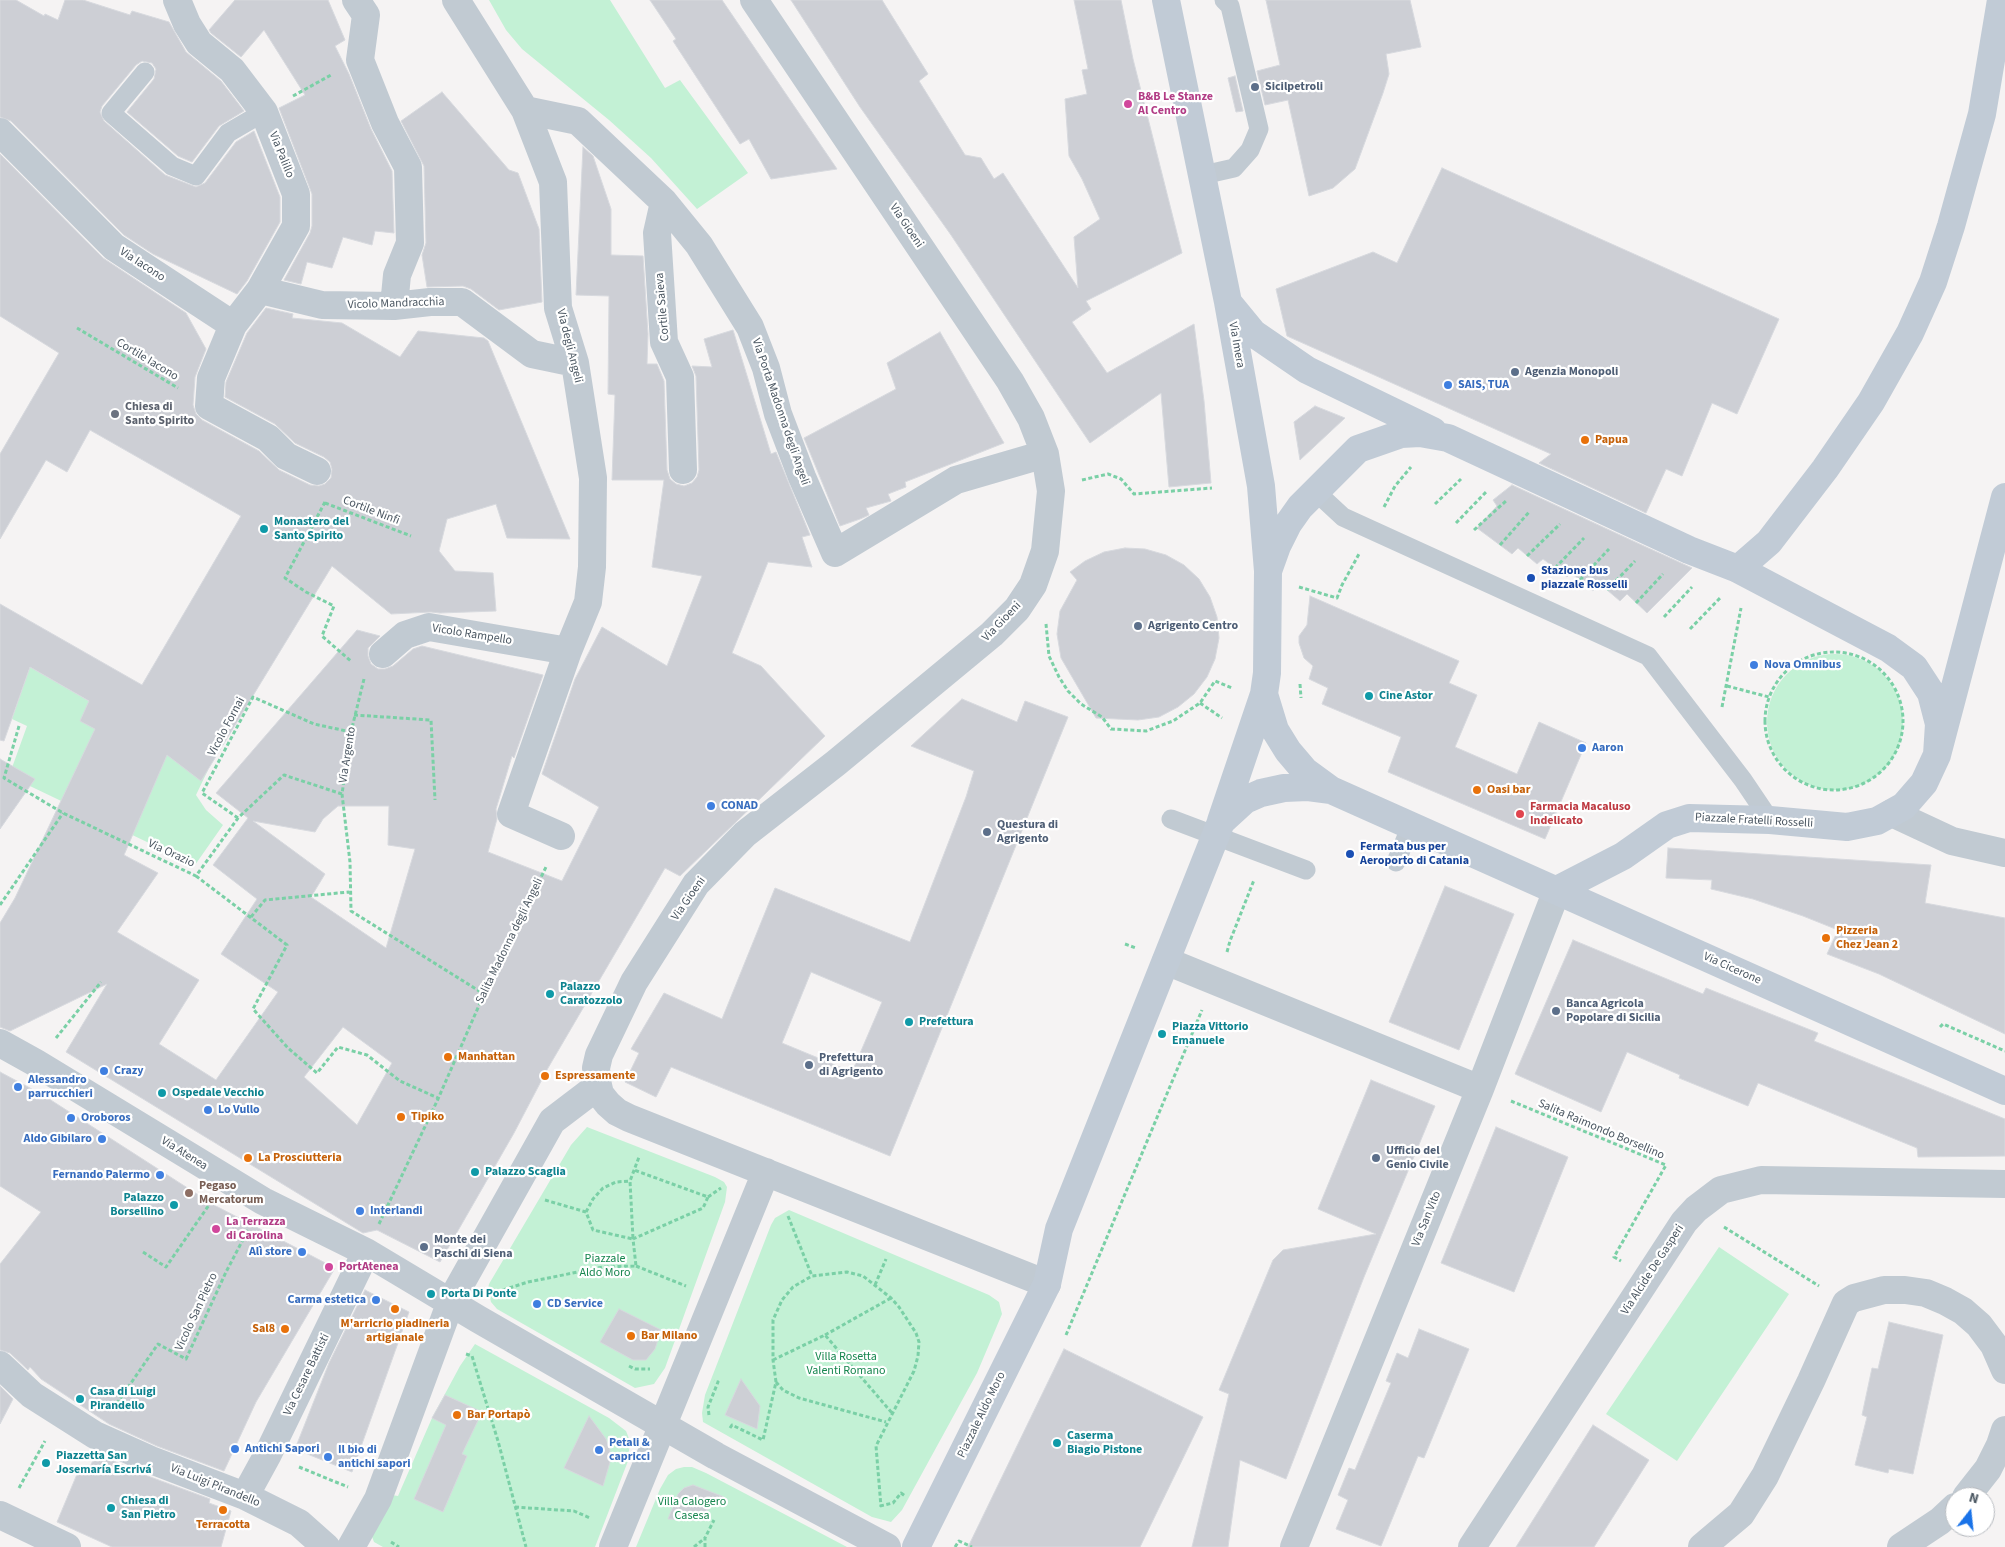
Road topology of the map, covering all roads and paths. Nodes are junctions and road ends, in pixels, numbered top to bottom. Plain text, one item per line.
1 (177, 0) edge
2 (356, 0) edge
3 (456, 0) edge
4 (754, 0) edge
5 (1166, 0) edge
6 (1224, 0) edge
7 (2001, 0) edge
8 (145, 72) dead end
9 (524, 110) junction
10 (264, 112) junction
11 (0, 132) edge
12 (1203, 175) junction
13 (664, 202) junction
14 (260, 290) junction
15 (1228, 302) junction
16 (394, 306) junction
17 (233, 325) junction
18 (77, 328) dead end
19 (575, 363) junction
20 (209, 406) junction
21 (1448, 438) junction
22 (1045, 454) junction
23 (1413, 464) dead end
24 (684, 470) dead end
25 (317, 471) dead end
26 (1455, 473) dead end
27 (1480, 485) dead end
28 (1212, 488) dead end
29 (1489, 489) junction
30 (1051, 491) junction
31 (1316, 491) junction
32 (1495, 491) dead end
33 (1500, 494) dead end
34 (2005, 497) edge
35 (1435, 504) dead end
36 (1525, 505) dead end
37 (1554, 518) dead end
38 (1456, 524) dead end
39 (1474, 530) dead end
40 (1372, 531) junction
41 (1651, 532) junction
42 (1588, 534) dead end
43 (411, 536) dead end
44 (1500, 545) dead end
45 (1613, 545) dead end
46 (1527, 556) dead end
47 (1555, 568) dead end
48 (1738, 569) junction
49 (1667, 570) dead end
50 (1268, 580) junction
51 (1580, 580) dead end
52 (1696, 583) dead end
53 (1607, 590) dead end
54 (1714, 591) dead end
55 (1741, 602) dead end
56 (1636, 603) dead end
57 (1046, 616) dead end
58 (1664, 618) dead end
59 (1690, 629) dead end
60 (568, 652) junction
61 (383, 654) dead end
62 (358, 668) dead end
63 (365, 674) dead end
64 (1727, 686) junction
65 (1252, 692) junction
66 (1769, 697) junction
67 (1200, 703) junction
68 (1211, 712) dead end
69 (354, 715) junction
70 (19, 726) dead end
71 (351, 732) junction
72 (1716, 745) junction
73 (1937, 755) junction
74 (1331, 790) junction
75 (342, 794) junction
76 (435, 800) dead end
77 (63, 813) junction
78 (1892, 813) junction
79 (238, 818) junction
80 (1171, 819) dead end
81 (1770, 820) junction
82 (1411, 826) junction
83 (1218, 829) junction
84 (561, 836) joint
85 (2005, 853) edge
86 (1396, 862) dead end
87 (1306, 870) dead end
88 (196, 876) junction
89 (1557, 890) junction
90 (349, 892) junction
91 (0, 905) edge
92 (251, 917) junction
93 (1166, 961) junction
94 (101, 982) dead end
95 (484, 994) junction
96 (1204, 1003) dead end
97 (0, 1043) edge
98 (36, 1063) junction
99 (598, 1086) junction
100 (1480, 1088) junction
101 (2005, 1091) edge
102 (438, 1098) junction
103 (639, 1156) dead end
104 (737, 1160) junction
105 (634, 1170) junction
106 (766, 1172) junction
107 (227, 1180) junction
108 (630, 1181) junction
109 (517, 1184) junction
110 (2005, 1184) edge
111 (721, 1188) junction
112 (719, 1196) dead end
113 (708, 1197) junction
114 (263, 1201) junction
115 (1696, 1209) junction
116 (586, 1212) junction
117 (633, 1239) junction
118 (143, 1252) dead end
119 (366, 1252) junction
120 (886, 1259) dead end
121 (636, 1266) junction
122 (812, 1276) junction
123 (465, 1277) junction
124 (1649, 1277) junction
125 (1047, 1284) junction
126 (875, 1285) junction
127 (684, 1295) dead end
128 (891, 1298) junction
129 (451, 1301) junction
130 (1846, 1303) junction
131 (1066, 1334) dead end
132 (825, 1335) junction
133 (436, 1342) junction
134 (472, 1356) junction
135 (479, 1359) dead end
136 (772, 1360) junction
137 (626, 1364) dead end
138 (0, 1365) edge
139 (654, 1365) dead end
140 (2005, 1370) edge
141 (718, 1382) dead end
142 (776, 1382) junction
143 (892, 1413) junction
144 (60, 1414) junction
145 (710, 1418) dead end
146 (887, 1422) junction
147 (663, 1425) junction
148 (722, 1427) dead end
149 (2005, 1430) edge
150 (95, 1435) junction
151 (268, 1454) junction
152 (1974, 1487) edge
153 (19, 1488) dead end
154 (245, 1496) junction
155 (378, 1499) junction
156 (872, 1506) dead end
157 (881, 1506) junction
158 (515, 1507) junction
159 (882, 1512) dead end
160 (935, 1512) junction
161 (0, 1515) edge
162 (1945, 1516) edge
163 (714, 1520) dead end
164 (598, 1521) dead end
165 (705, 1538) junction
166 (67, 1547) edge
167 (326, 1547) edge
168 (351, 1547) edge
169 (526, 1547) edge
170 (613, 1547) edge
171 (694, 1547) edge
172 (706, 1547) edge
173 (887, 1547) edge
174 (916, 1547) edge
175 (955, 1547) edge
176 (972, 1547) edge
177 (1294, 1547) edge
178 (1472, 1547) edge
179 (1702, 1547) edge
180 (1901, 1547) edge

1 - 10 street, Via Palillo
2 - 16 street
3 - 9 street, Via degli Angeli
4 - 22 street, Via Gioeni
5 - 12 main road, Via Imera
6 - 12 lane
7 - 48 main road
8 - 10 lane
9 - 13 street, Via Porta Madonna degli Angeli
9 - 19 street, Via degli Angeli
10 - 14 street, Via Palillo
11 - 17 street, Via Iacono
12 - 15 main road, Via Imera
13 - 22 street, Via Porta Madonna degli Angeli
13 - 24 street, Cortile Saieva
14 - 16 street, Vicolo Mandracchia
14 - 17 street, Via Palillo
15 - 21 main road
15 - 50 main road, Via Imera
16 - 19 street, Vicolo Mandracchia
17 - 20 street
18 - 20 path, Cortile Iacono
19 - 60 street, Via degli Angeli
20 - 25 street
21 - 31 main road
21 - 41 main road
22 - 30 street, Via Gioeni
23 - 40 path
26 - 35 path
27 - 29 path
28 - 30 path
29 - 32 path
29 - 38 path
30 - 99 street, Via Gioeni
31 - 40 lane
31 - 50 main road
33 - 39 path
34 - 73 main road
36 - 44 path
37 - 46 path
40 - 50 path
40 - 72 lane
41 - 48 main road
41 - 53 path
42 - 47 path
43 - 62 path, Cortile Ninfi
45 - 51 path
48 - 73 main road
49 - 56 path
50 - 65 main road, Via Imera
52 - 58 path
54 - 59 path
55 - 64 path
57 - 67 path
60 - 61 street, Vicolo Rampello
60 - 84 street
63 - 69 path, Via Argento
64 - 66 path
64 - 72 path
65 - 67 path
65 - 74 main road
65 - 83 main road
66 - 66 path
67 - 68 path
69 - 71 path, Via Argento
69 - 76 path
70 - 77 path, Via Orazio
71 - 75 path, Via Argento
71 - 79 path, Vicolo Fornai
72 - 81 lane
73 - 78 main road, Piazzale Fratelli Rosselli
74 - 82 main road
74 - 83 main road
75 - 79 path, Via Orazio
75 - 90 path, Via Argento
77 - 88 path, Via Orazio
77 - 91 path
78 - 81 main road, Piazzale Fratelli Rosselli
78 - 85 street
79 - 88 path, Via Orazio
80 - 83 lane
81 - 89 main road, Piazzale Fratelli Rosselli
82 - 86 lane
82 - 89 main road, Via Cicerone
83 - 87 lane
83 - 93 main road
84 - 95 path, Salita Madonna degli Angeli
88 - 92 path
89 - 100 street, Via San Vito
89 - 101 main road, Via Cicerone
90 - 92 path
90 - 95 path, Via Argento
92 - 102 path
93 - 100 street
93 - 125 main road
94 - 98 path
95 - 102 path, Salita Madonna degli Angeli
96 - 131 path
97 - 98 street, Via Atenea
98 - 107 street, Via Atenea
99 - 104 street
99 - 109 street
100 - 124 path, Salita Raimondo Borsellino
100 - 177 street, Via San Vito
102 - 119 path, Salita Madonna degli Angeli
103 - 105 path
104 - 106 street
104 - 111 path
105 - 108 path
105 - 113 path
106 - 122 path
106 - 125 street
106 - 147 street
107 - 114 street, Via Atenea
107 - 118 path
108 - 116 path
108 - 117 path
109 - 116 path
109 - 123 street
110 - 115 street, Via Alcide De Gasperi
111 - 112 path
111 - 113 path
113 - 117 path
114 - 119 street, Via Atenea
114 - 150 path, Vicolo San Pietro
115 - 124 street, Via Alcide De Gasperi
115 - 130 path
116 - 117 path
117 - 121 path
119 - 129 street, Via Atenea
119 - 151 street, Via Cesare Battisti
120 - 126 path
121 - 123 path
121 - 127 path
122 - 126 path
122 - 136 path
123 - 129 street
124 - 178 street, Via Alcide De Gasperi
125 - 160 main road, Piazzale Aldo Moro
126 - 128 path
128 - 132 path
128 - 143 path
129 - 133 street
129 - 147 street
130 - 140 street
130 - 179 street
132 - 136 path
132 - 143 path
133 - 134 path
133 - 155 street
134 - 135 path
134 - 158 path
136 - 142 path
137 - 139 path
138 - 144 street, Via Luigi Pirandello
141 - 145 path
142 - 146 path
142 - 148 path
143 - 146 path
144 - 150 street, Via Luigi Pirandello
144 - 153 path
146 - 157 path
147 - 170 street
147 - 173 street
149 - 152 street
150 - 154 street, Via Luigi Pirandello
151 - 154 street, Via Cesare Battisti
151 - 155 path
154 - 167 street, Via Luigi Pirandello
155 - 168 street
156 - 157 path
157 - 159 path
157 - 160 path
158 - 164 path
158 - 169 path
160 - 174 main road, Piazzale Aldo Moro
161 - 166 street
162 - 180 street
163 - 165 path
165 - 171 path
165 - 172 path
175 - 176 path

